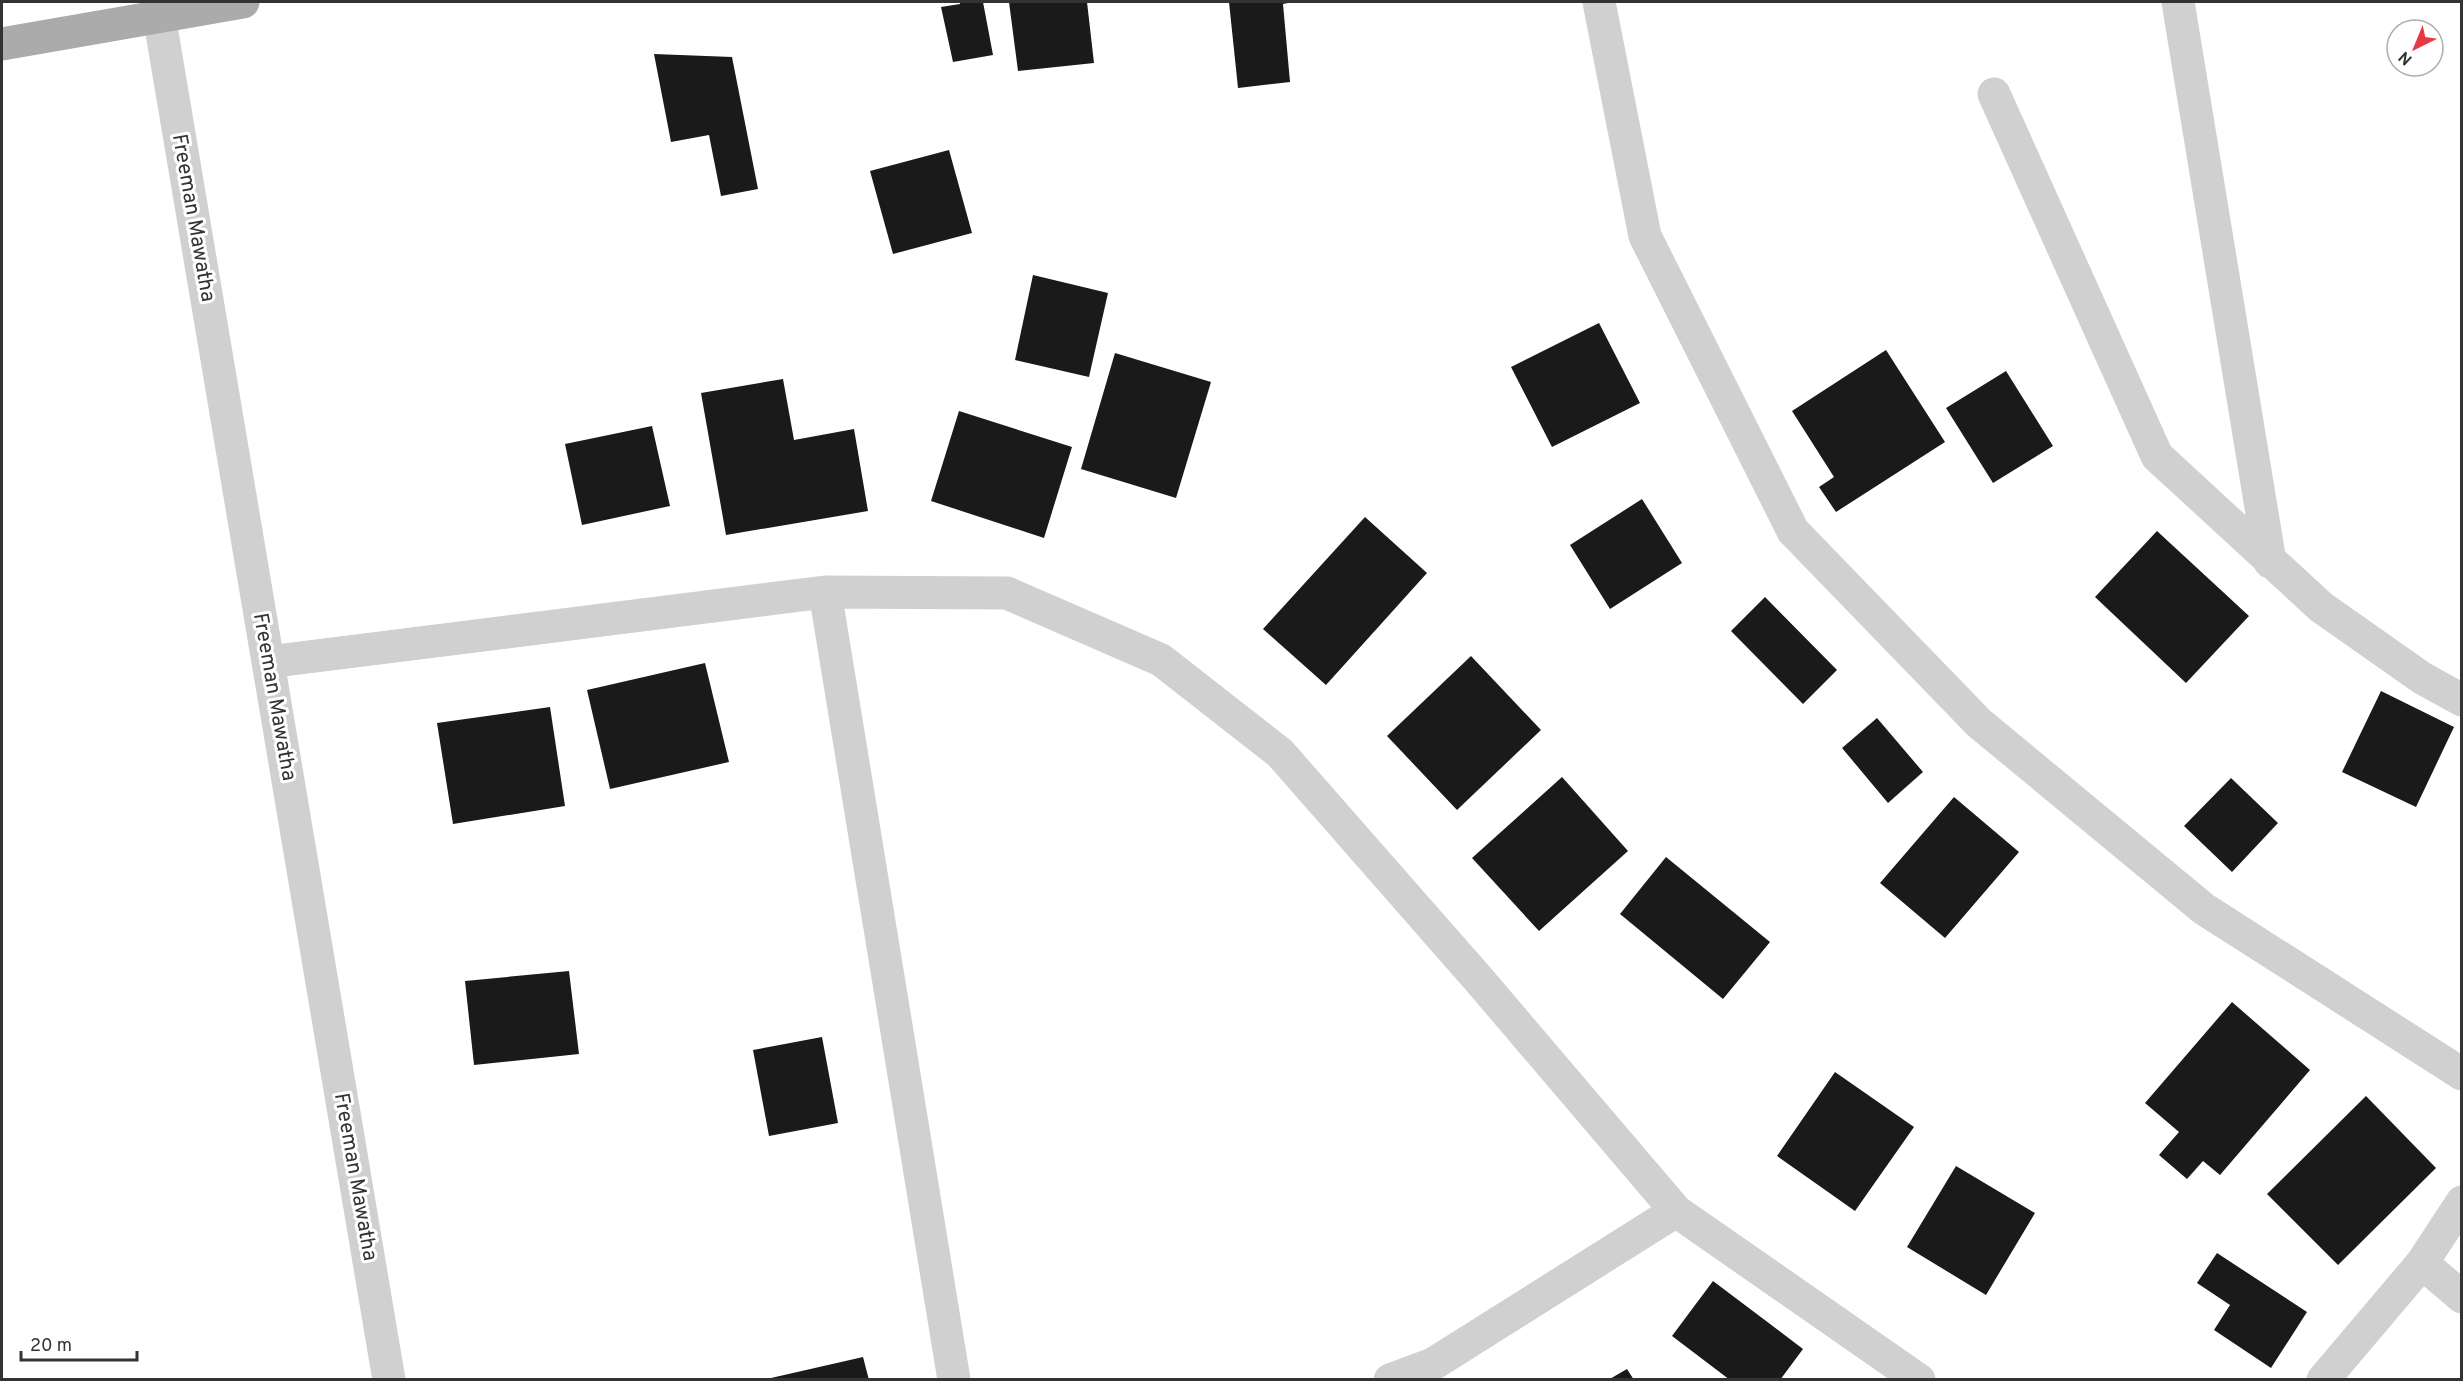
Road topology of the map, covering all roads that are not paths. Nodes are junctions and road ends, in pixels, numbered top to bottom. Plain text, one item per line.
1 (243, 2) edge
2 (1599, 2) edge
3 (2178, 2) edge
4 (159, 15) junction
5 (2, 44) edge
6 (1994, 94) dead end
7 (2270, 562) junction
8 (825, 592) junction
9 (268, 662) junction
10 (2462, 700) edge
11 (2462, 1074) edge
12 (2462, 1203) edge
13 (1676, 1211) junction
14 (2422, 1263) junction
15 (2462, 1297) edge
16 (389, 1380) edge
17 (954, 1380) edge
18 (1390, 1380) edge
19 (1919, 1380) edge
20 (2323, 1380) edge

1 - 4 main road
2 - 11 street
3 - 7 street
4 - 5 main road
4 - 9 street, Freeman Mawatha
6 - 7 street
7 - 10 street
8 - 9 street
8 - 13 street
8 - 17 street
9 - 16 street, Freeman Mawatha
12 - 14 street
13 - 18 street
13 - 19 street
14 - 15 street
14 - 20 street

